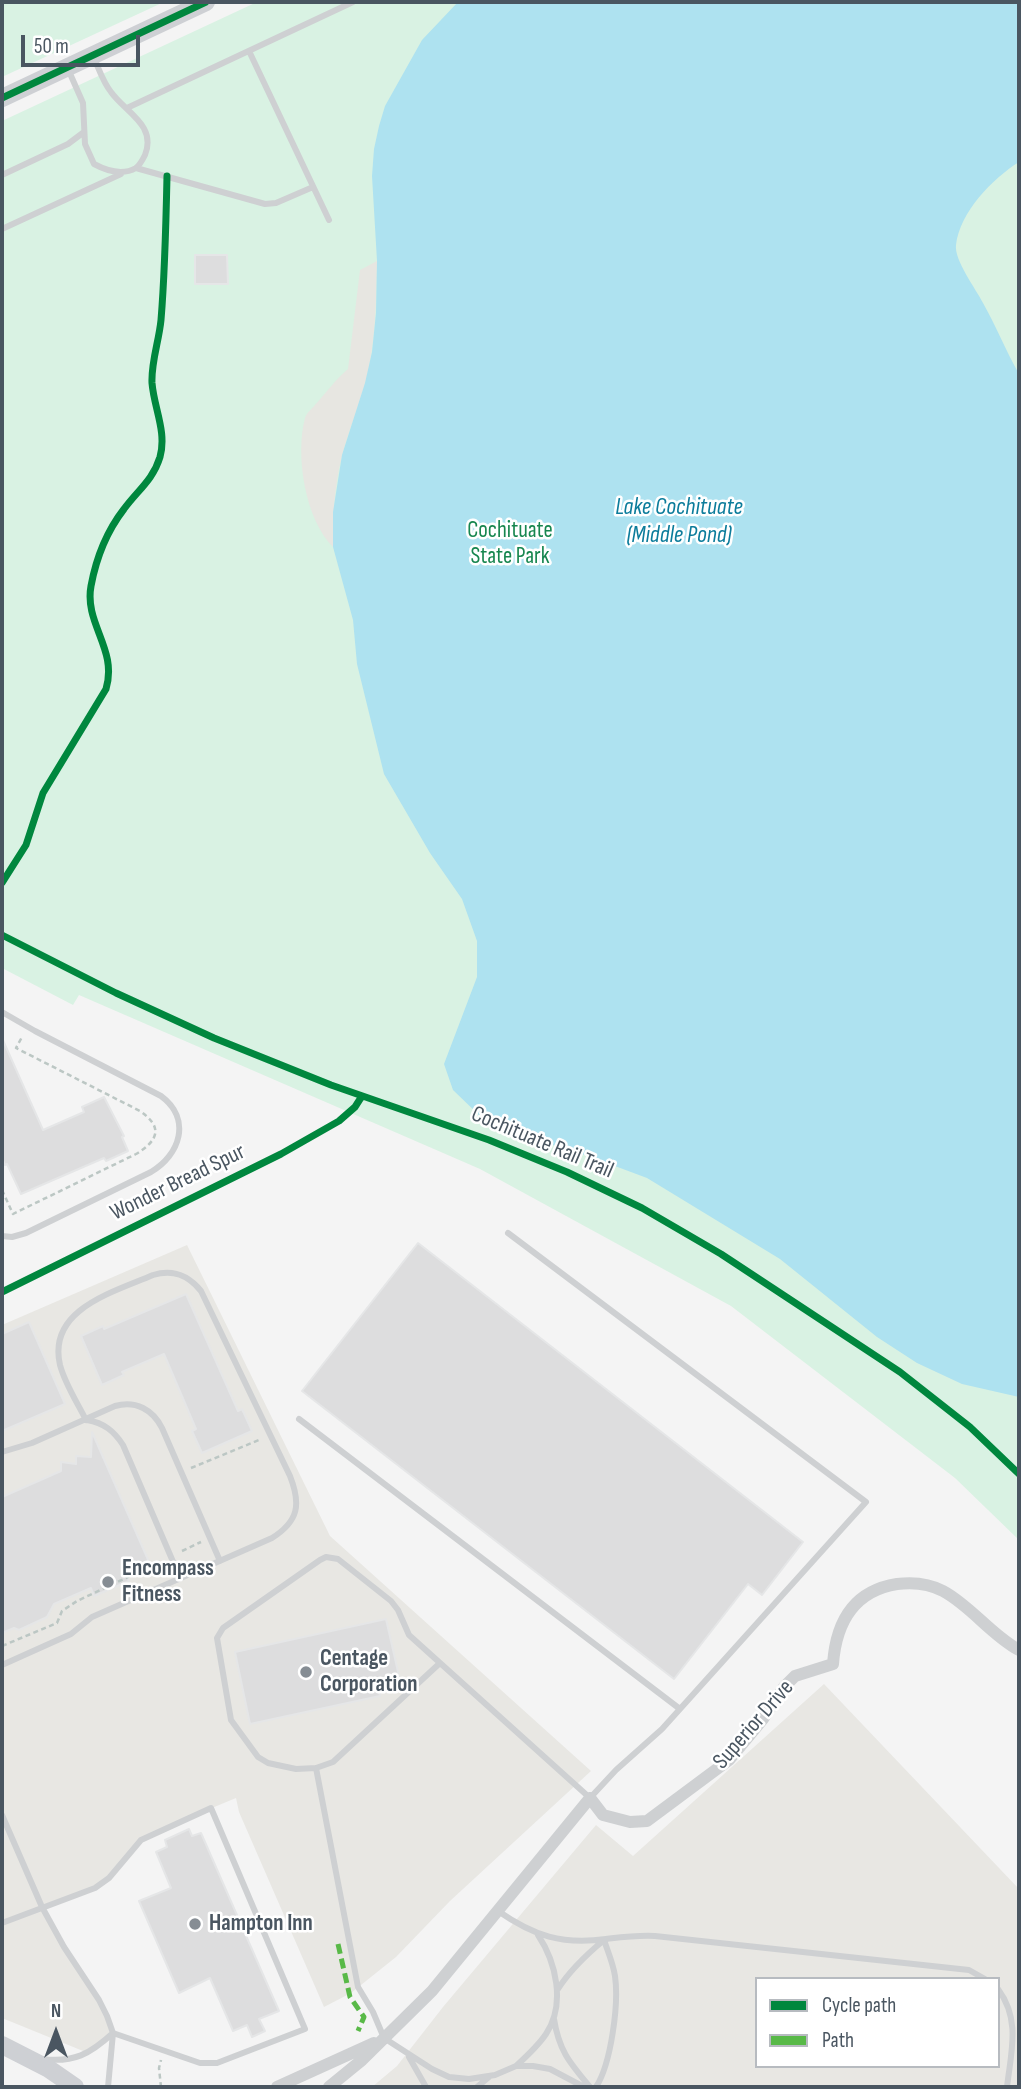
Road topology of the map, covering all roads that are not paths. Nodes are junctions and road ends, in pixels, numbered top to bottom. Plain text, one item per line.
1 (206, 2) edge
2 (353, 2) edge
3 (249, 51) junction
4 (93, 55) junction
5 (67, 67) junction
6 (2, 97) edge
7 (127, 108) junction
8 (84, 132) junction
9 (136, 168) junction
10 (125, 172) junction
11 (2, 175) edge
12 (313, 187) junction
13 (329, 220) dead end
14 (2, 229) edge
15 (2, 1012) edge
16 (508, 1233) dead end
17 (2, 1237) edge
18 (299, 1419) dead end
19 (86, 1420) junction
20 (2, 1452) edge
21 (220, 1561) junction
22 (180, 1578) junction
23 (1019, 1650) edge
24 (440, 1663) junction
25 (2, 1665) edge
26 (680, 1709) junction
27 (316, 1768) junction
28 (590, 1798) junction
29 (2, 1815) edge
30 (42, 1907) junction
31 (496, 1910) junction
32 (2, 1923) edge
33 (537, 1933) junction
34 (604, 1940) junction
35 (981, 1977) edge
36 (557, 1990) junction
37 (1000, 1993) edge
38 (554, 2017) junction
39 (113, 2033) junction
40 (384, 2038) junction
41 (2, 2045) edge
42 (22, 2055) junction
43 (408, 2055) junction
44 (516, 2066) junction
45 (491, 2076) junction
46 (75, 2087) edge
47 (108, 2087) edge
48 (277, 2087) edge
49 (328, 2087) edge
50 (426, 2087) edge
51 (477, 2087) edge
52 (584, 2087) edge
53 (590, 2087) edge
54 (596, 2087) edge
55 (1007, 2087) edge

1 - 4 main road
2 - 3 lane
3 - 7 lane
3 - 12 lane
4 - 5 main road
4 - 7 lane
5 - 6 main road
5 - 8 lane
7 - 9 lane
8 - 10 lane
8 - 11 lane
9 - 10 lane
9 - 12 lane
10 - 14 lane
12 - 13 lane
15 - 17 lane
16 - 26 lane
18 - 26 lane
19 - 20 lane
19 - 21 lane
19 - 21 lane
19 - 22 lane
21 - 22 lane
22 - 25 lane
23 - 28 street, Superior Drive
24 - 27 lane
24 - 27 lane
24 - 28 lane
26 - 28 lane
27 - 40 lane
28 - 31 street
29 - 30 lane
30 - 32 lane
30 - 39 lane
30 - 39 lane
31 - 33 lane
31 - 40 street
33 - 34 lane
33 - 36 lane
34 - 35 lane
34 - 36 lane
34 - 54 lane
36 - 38 lane
37 - 55 lane
38 - 44 lane
38 - 53 lane
39 - 42 lane
39 - 47 lane
40 - 43 lane
40 - 48 street
40 - 49 street
41 - 42 main road
42 - 46 main road
43 - 45 lane
43 - 50 lane
44 - 45 lane
44 - 52 lane
45 - 51 lane

